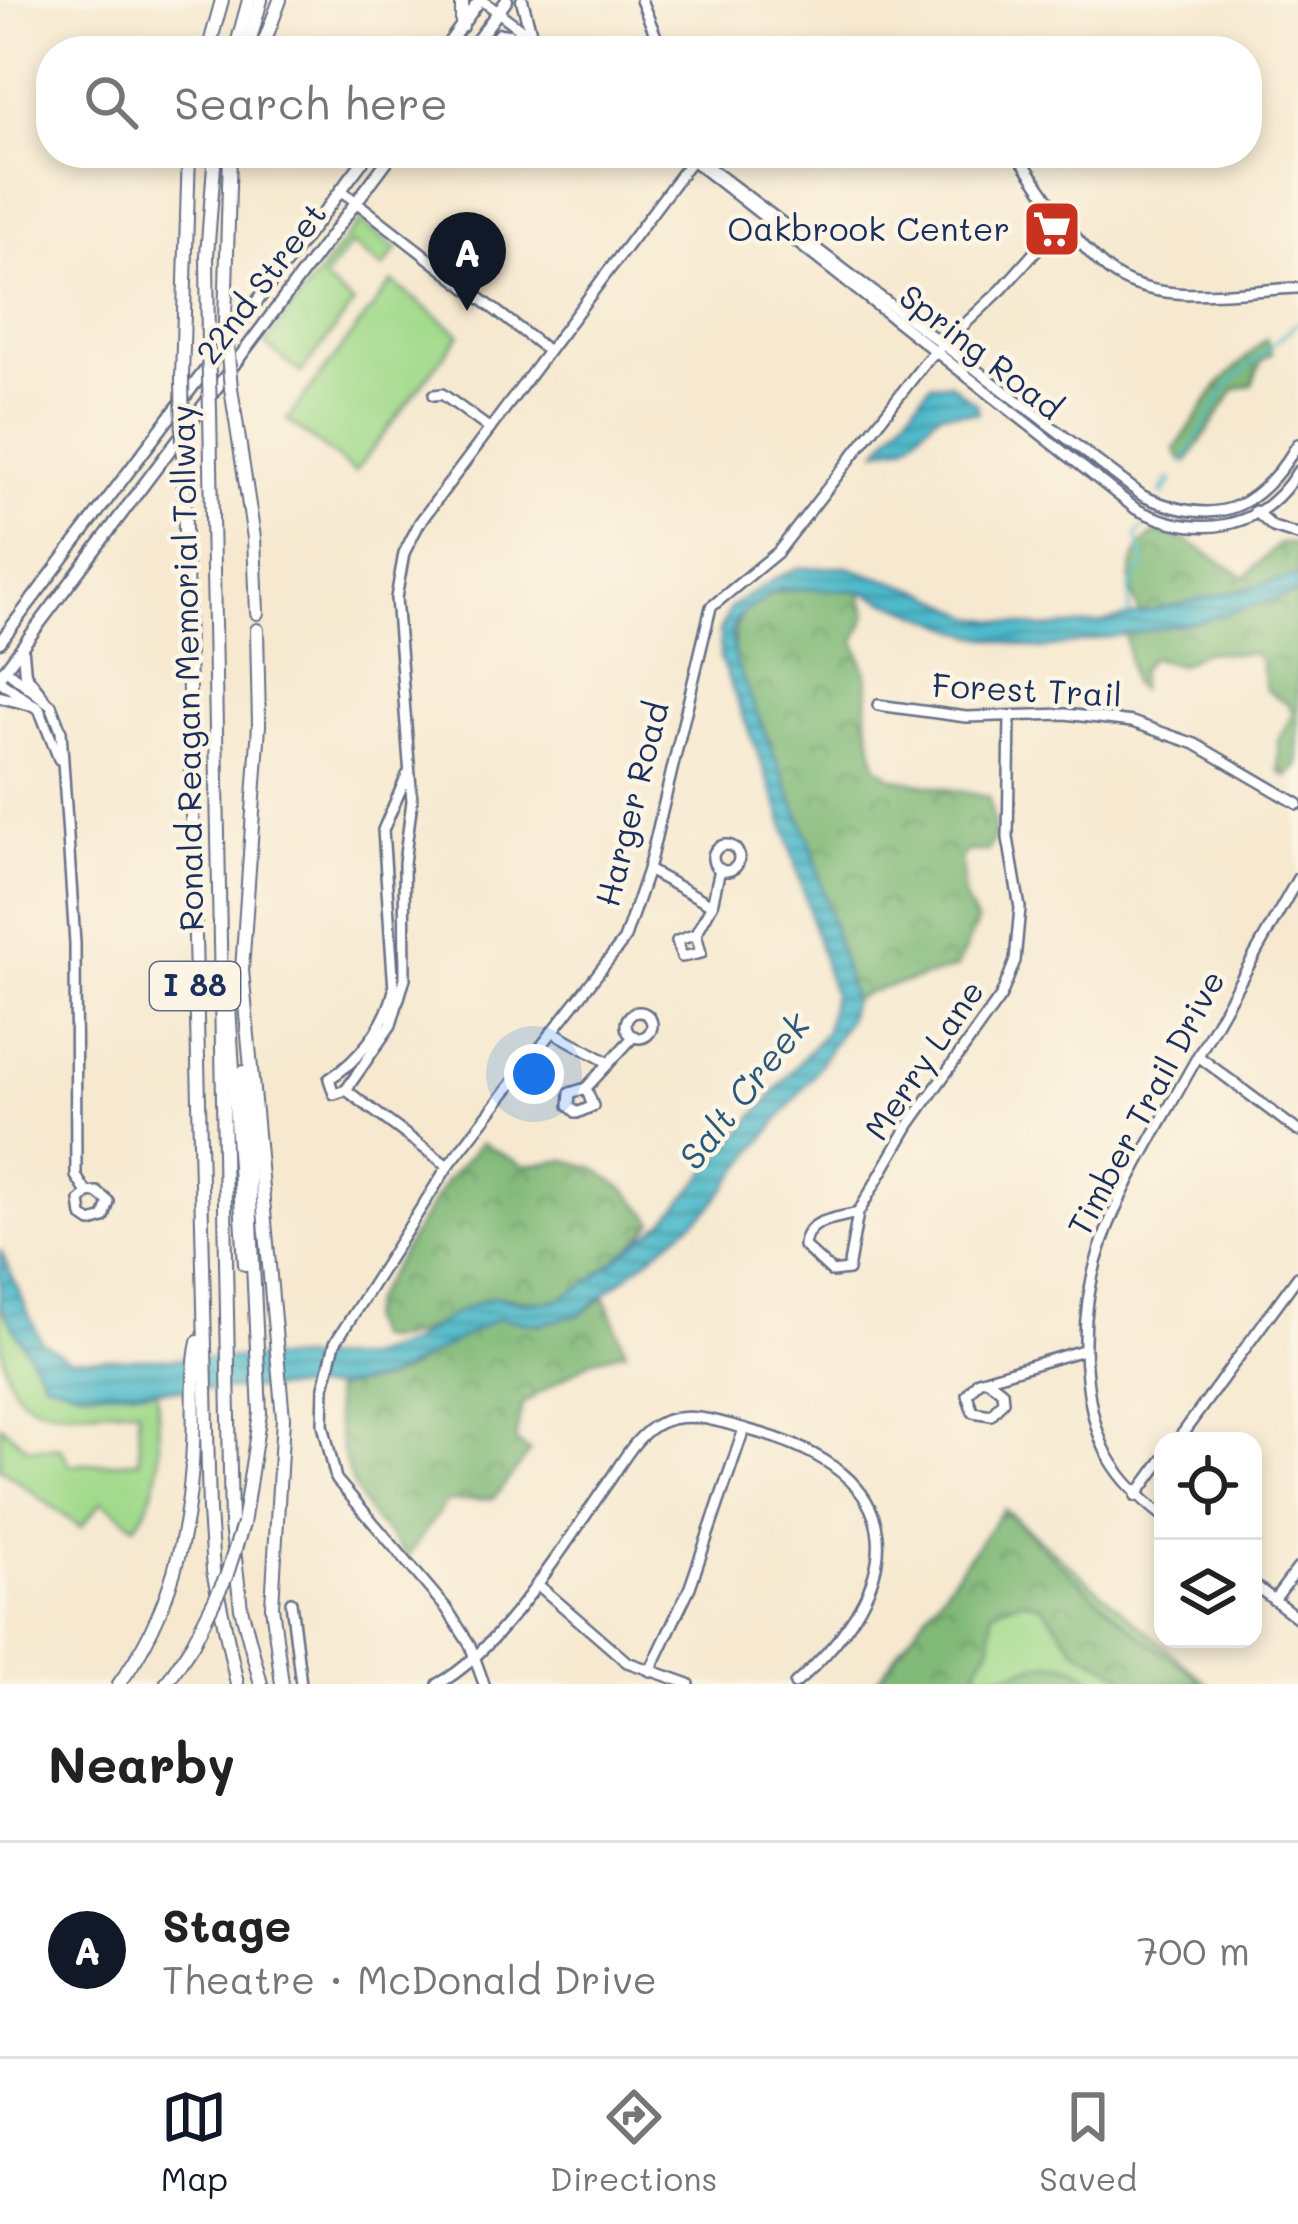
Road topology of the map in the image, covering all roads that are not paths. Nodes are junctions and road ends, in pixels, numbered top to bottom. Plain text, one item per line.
1 (222, 0) edge
2 (249, 0) edge
3 (261, 0) edge
4 (280, 0) edge
5 (462, 0) edge
6 (481, 0) edge
7 (507, 0) edge
8 (522, 0) edge
9 (641, 0) edge
10 (498, 12) junction
11 (461, 26) junction
12 (212, 36) edge
13 (239, 36) edge
14 (252, 36) edge
15 (267, 36) edge
16 (454, 36) edge
17 (480, 36) edge
18 (529, 36) edge
19 (531, 36) edge
20 (656, 36) edge
21 (189, 168) edge
22 (214, 168) edge
23 (232, 168) edge
24 (358, 168) edge
25 (382, 168) edge
26 (682, 168) edge
27 (711, 168) edge
28 (1027, 168) edge
29 (342, 191) junction
30 (356, 202) junction
31 (1064, 219) junction
32 (1298, 289) edge
33 (939, 347) junction
34 (548, 351) junction
35 (434, 394) dead end
36 (490, 429) junction
37 (1298, 444) edge
38 (1298, 471) edge
39 (1248, 502) junction
40 (1257, 514) junction
41 (1298, 535) edge
42 (23, 612) junction
43 (256, 613) dead end
44 (0, 627) edge
45 (257, 630) dead end
46 (28, 639) junction
47 (0, 642) edge
48 (1, 673) edge
49 (0, 698) edge
50 (39, 701) junction
51 (878, 705) dead end
52 (1010, 717) junction
53 (407, 776) junction
54 (1298, 803) edge
55 (720, 869) dead end
56 (648, 870) junction
57 (1298, 878) edge
58 (712, 904) junction
59 (696, 934) dead end
60 (218, 943) junction
61 (242, 970) junction
62 (552, 1031) junction
63 (634, 1036) dead end
64 (1198, 1056) junction
65 (609, 1063) junction
66 (586, 1088) dead end
67 (346, 1090) junction
68 (1298, 1131) edge
69 (448, 1166) junction
70 (87, 1193) dead end
71 (858, 1213) junction
72 (1298, 1276) edge
73 (202, 1323) junction
74 (256, 1348) junction
75 (1084, 1349) junction
76 (988, 1380) junction
77 (200, 1405) junction
78 (744, 1429) junction
79 (1184, 1432) edge
80 (1154, 1472) edge
81 (1136, 1496) junction
82 (1154, 1509) edge
83 (1298, 1568) edge
84 (537, 1584) junction
85 (1262, 1591) edge
86 (1274, 1600) junction
87 (291, 1602) dead end
88 (1298, 1618) edge
89 (476, 1657) junction
90 (650, 1671) junction
91 (119, 1684) edge
92 (166, 1684) edge
93 (237, 1684) edge
94 (261, 1684) edge
95 (282, 1684) edge
96 (302, 1684) edge
97 (438, 1684) edge
98 (484, 1684) edge
99 (689, 1684) edge
100 (796, 1684) edge

1 - 12 highway
2 - 13 highway
3 - 14 highway
4 - 15 highway
5 - 11 highway
6 - 10 street
6 - 11 main road
7 - 10 main road
8 - 19 main road
9 - 20 street
10 - 17 main road
10 - 18 street
11 - 16 main road
21 - 73 highway, Ronald Reagan Memorial Tollway / I 88, bridge
22 - 60 highway, Ronald Reagan Memorial Tollway / I 88, bridge
23 - 43 highway, Ronald Reagan Memorial Tollway, bridge
24 - 29 main road, 22nd Street
25 - 30 main road, 22nd Street
26 - 34 street
27 - 33 street, Spring Road
28 - 31 street
29 - 30 street
29 - 42 main road, 22nd Street
30 - 34 street
30 - 46 main road, 22nd Street
31 - 32 street
31 - 33 street, Harger Road
33 - 39 street, Spring Road
33 - 40 street, Spring Road
33 - 56 street, Harger Road
34 - 36 street
35 - 36 street
36 - 53 street
37 - 39 street
38 - 40 street
39 - 40 street
40 - 41 street
42 - 44 main road
42 - 47 main road, 22nd Street
45 - 61 highway, Ronald Reagan Memorial Tollway / I 88
46 - 48 main road, 22nd Street
46 - 50 main road
48 - 50 street
49 - 50 main road
50 - 70 street
51 - 52 street, Forest Trail
52 - 54 street, Forest Trail
52 - 71 street, Merry Lane
53 - 67 street
53 - 67 street
55 - 58 street
56 - 58 street
56 - 62 street, Harger Road
57 - 64 street, Timber Trail Drive
58 - 59 street
60 - 74 highway
60 - 94 highway, Ronald Reagan Memorial Tollway / I 88
61 - 74 highway
61 - 95 highway, Ronald Reagan Memorial Tollway / I 88
62 - 65 street
62 - 69 street, Harger Road
63 - 65 street
64 - 68 street
64 - 75 street, Timber Trail Drive
65 - 66 street
67 - 69 street
69 - 89 street, Harger Road
71 - 71 street, Merry Lane
72 - 79 street
73 - 77 highway, Ronald Reagan Memorial Tollway / I 88
73 - 77 highway
74 - 92 highway, bridge
75 - 76 street
75 - 81 street, Timber Trail Drive
76 - 76 street
77 - 91 highway
77 - 93 highway, Ronald Reagan Memorial Tollway / I 88
78 - 84 street
78 - 90 street
78 - 100 street
80 - 81 street
81 - 82 street, Timber Trail Drive
83 - 86 street
84 - 89 street
84 - 90 street
85 - 86 street
86 - 88 street
87 - 96 street
89 - 97 street
89 - 98 street, Harger Road
90 - 99 street

